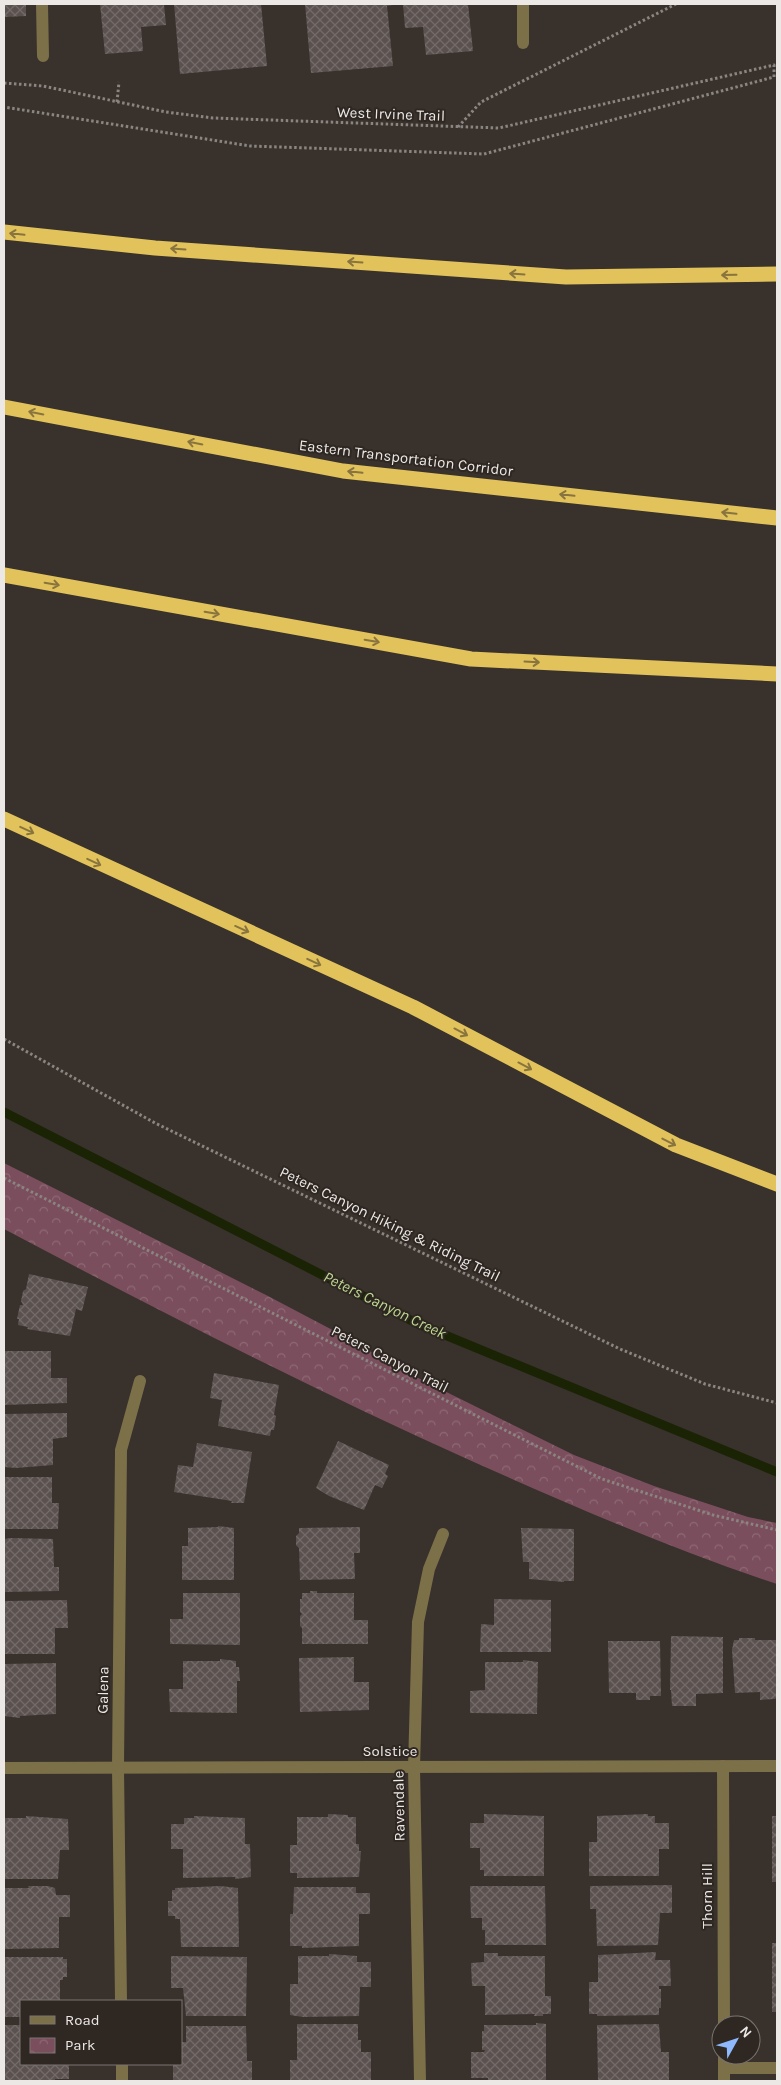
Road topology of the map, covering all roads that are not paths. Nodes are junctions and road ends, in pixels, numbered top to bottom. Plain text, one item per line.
1 (42, 4) edge
2 (523, 4) edge
3 (523, 44) dead end
4 (42, 56) dead end
5 (4, 232) edge
6 (777, 274) edge
7 (4, 407) edge
8 (777, 518) edge
9 (4, 575) edge
10 (777, 674) edge
11 (4, 820) edge
12 (777, 1184) edge
13 (140, 1381) dead end
14 (443, 1534) dead end
15 (723, 1766) junction
16 (777, 1766) edge
17 (414, 1767) junction
18 (4, 1768) edge
19 (118, 1768) junction
20 (121, 2000) edge
21 (724, 2015) edge
22 (122, 2065) edge
23 (724, 2065) edge
24 (750, 2065) edge
25 (777, 2068) edge
26 (122, 2081) edge
27 (420, 2081) edge
28 (724, 2081) edge

1 - 4 street
2 - 3 street
6 -> 5 highway
8 -> 7 highway, Eastern Transportation Corridor
9 -> 10 highway
11 -> 12 highway
13 - 19 street, Galena
14 - 17 street, Ravendale
15 - 16 street, Solstice
15 - 17 street, Solstice
15 - 21 street, Thorn Hill
17 - 19 street, Solstice
17 - 27 street, Ravendale
18 - 19 street, Solstice
19 - 20 street, Galena
22 - 26 street
23 - 28 street
24 - 25 street

